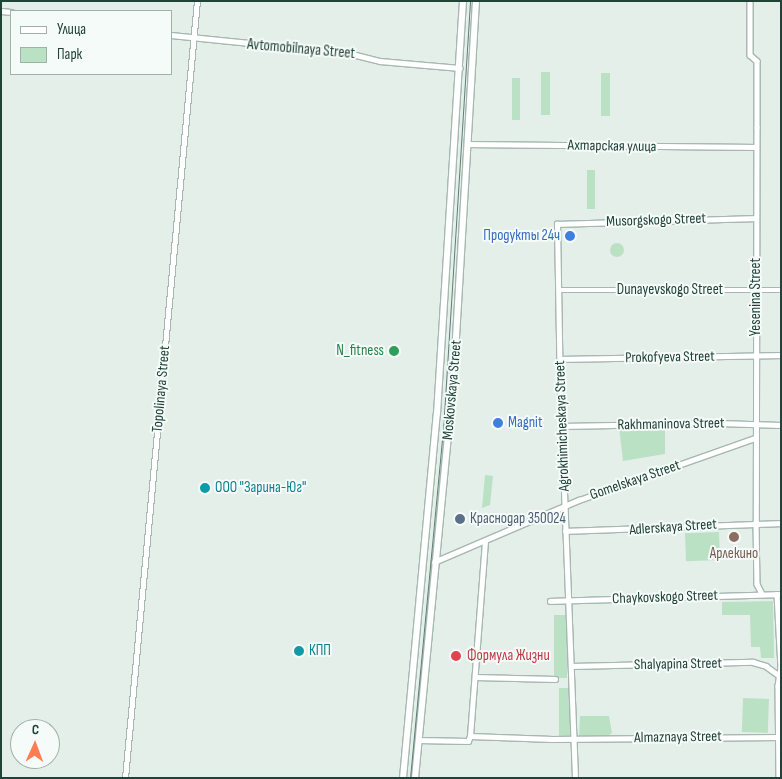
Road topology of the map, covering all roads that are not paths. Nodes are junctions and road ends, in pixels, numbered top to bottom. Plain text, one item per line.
1 (197, 1) edge
2 (463, 1) edge
3 (476, 1) edge
4 (750, 1) edge
5 (172, 36) edge
6 (194, 38) junction
7 (473, 63) junction
8 (461, 65) junction
9 (459, 90) junction
10 (471, 90) junction
11 (467, 144) junction
12 (756, 147) junction
13 (756, 218) junction
14 (557, 224) joint
15 (559, 290) junction
16 (757, 290) junction
17 (781, 290) edge
18 (756, 355) junction
19 (781, 355) edge
20 (560, 358) junction
21 (755, 423) junction
22 (781, 425) edge
23 (561, 426) junction
24 (755, 438) junction
25 (564, 506) junction
26 (756, 522) junction
27 (781, 523) edge
28 (565, 531) junction
29 (485, 541) junction
30 (434, 562) junction
31 (762, 594) junction
32 (779, 594) edge
33 (570, 600) junction
34 (550, 601) dead end
35 (571, 666) junction
36 (475, 676) junction
37 (781, 677) edge
38 (555, 679) dead end
39 (470, 736) junction
40 (780, 737) edge
41 (574, 739) junction
42 (418, 740) junction
43 (125, 778) edge
44 (403, 778) edge
45 (415, 778) edge
46 (575, 778) edge
47 (779, 778) edge

1 - 6 street, Topolinaya Street
2 - 8 street, Moskovskaya Street
3 - 7 street, Moskovskaya Street
4 - 12 street, Yesenina Street
5 - 6 street, Avtomobilnaya Street
6 - 8 street, Avtomobilnaya Street
6 - 43 street, Topolinaya Street
7 - 8 street
7 - 10 street, Moskovskaya Street
8 - 9 street, Moskovskaya Street
9 - 10 street
9 - 44 street, Moskovskaya Street
10 - 11 street, Moskovskaya Street
11 - 12 street, Ахтарская улица
11 - 30 street, Moskovskaya Street
12 - 13 street, Yesenina Street
13 - 14 street, Musorgskogo Street
13 - 16 street, Yesenina Street
14 - 15 street, Agrokhimicheskaya Street
15 - 16 street, Dunayevskogo Street
15 - 20 street, Agrokhimicheskaya Street
16 - 17 street, Dunayevskogo Street
16 - 18 street, Yesenina Street
18 - 19 street, Prokofyeva Street
18 - 20 street, Prokofyeva Street
18 - 21 street, Yesenina Street
20 - 23 street, Agrokhimicheskaya Street
21 - 22 street, Rakhmaninova Street
21 - 23 street, Rakhmaninova Street
21 - 24 street, Yesenina Street
23 - 25 street, Agrokhimicheskaya Street
24 - 25 street, Gomelskaya Street
24 - 26 street, Yesenina Street
25 - 28 street, Agrokhimicheskaya Street
25 - 29 street, Gomelskaya Street
26 - 27 street, Adlerskaya Street
26 - 28 street, Adlerskaya Street
26 - 31 street, Yesenina Street
28 - 33 street, Agrokhimicheskaya Street
29 - 30 street, Gomelskaya Street
29 - 36 street
30 - 42 street, Moskovskaya Street
31 - 32 street, Chaykovskogo Street
31 - 33 street, Chaykovskogo Street
32 - 37 street
33 - 34 street, Chaykovskogo Street
33 - 35 street, Agrokhimicheskaya Street
35 - 37 street, Shalyapina Street
35 - 41 street, Agrokhimicheskaya Street
36 - 38 street
36 - 39 street
37 - 40 street
39 - 41 street, Almaznaya Street
39 - 42 street, Almaznaya Street
40 - 41 street, Almaznaya Street
40 - 47 street
41 - 46 street, Agrokhimicheskaya Street
42 - 45 street, Moskovskaya Street

